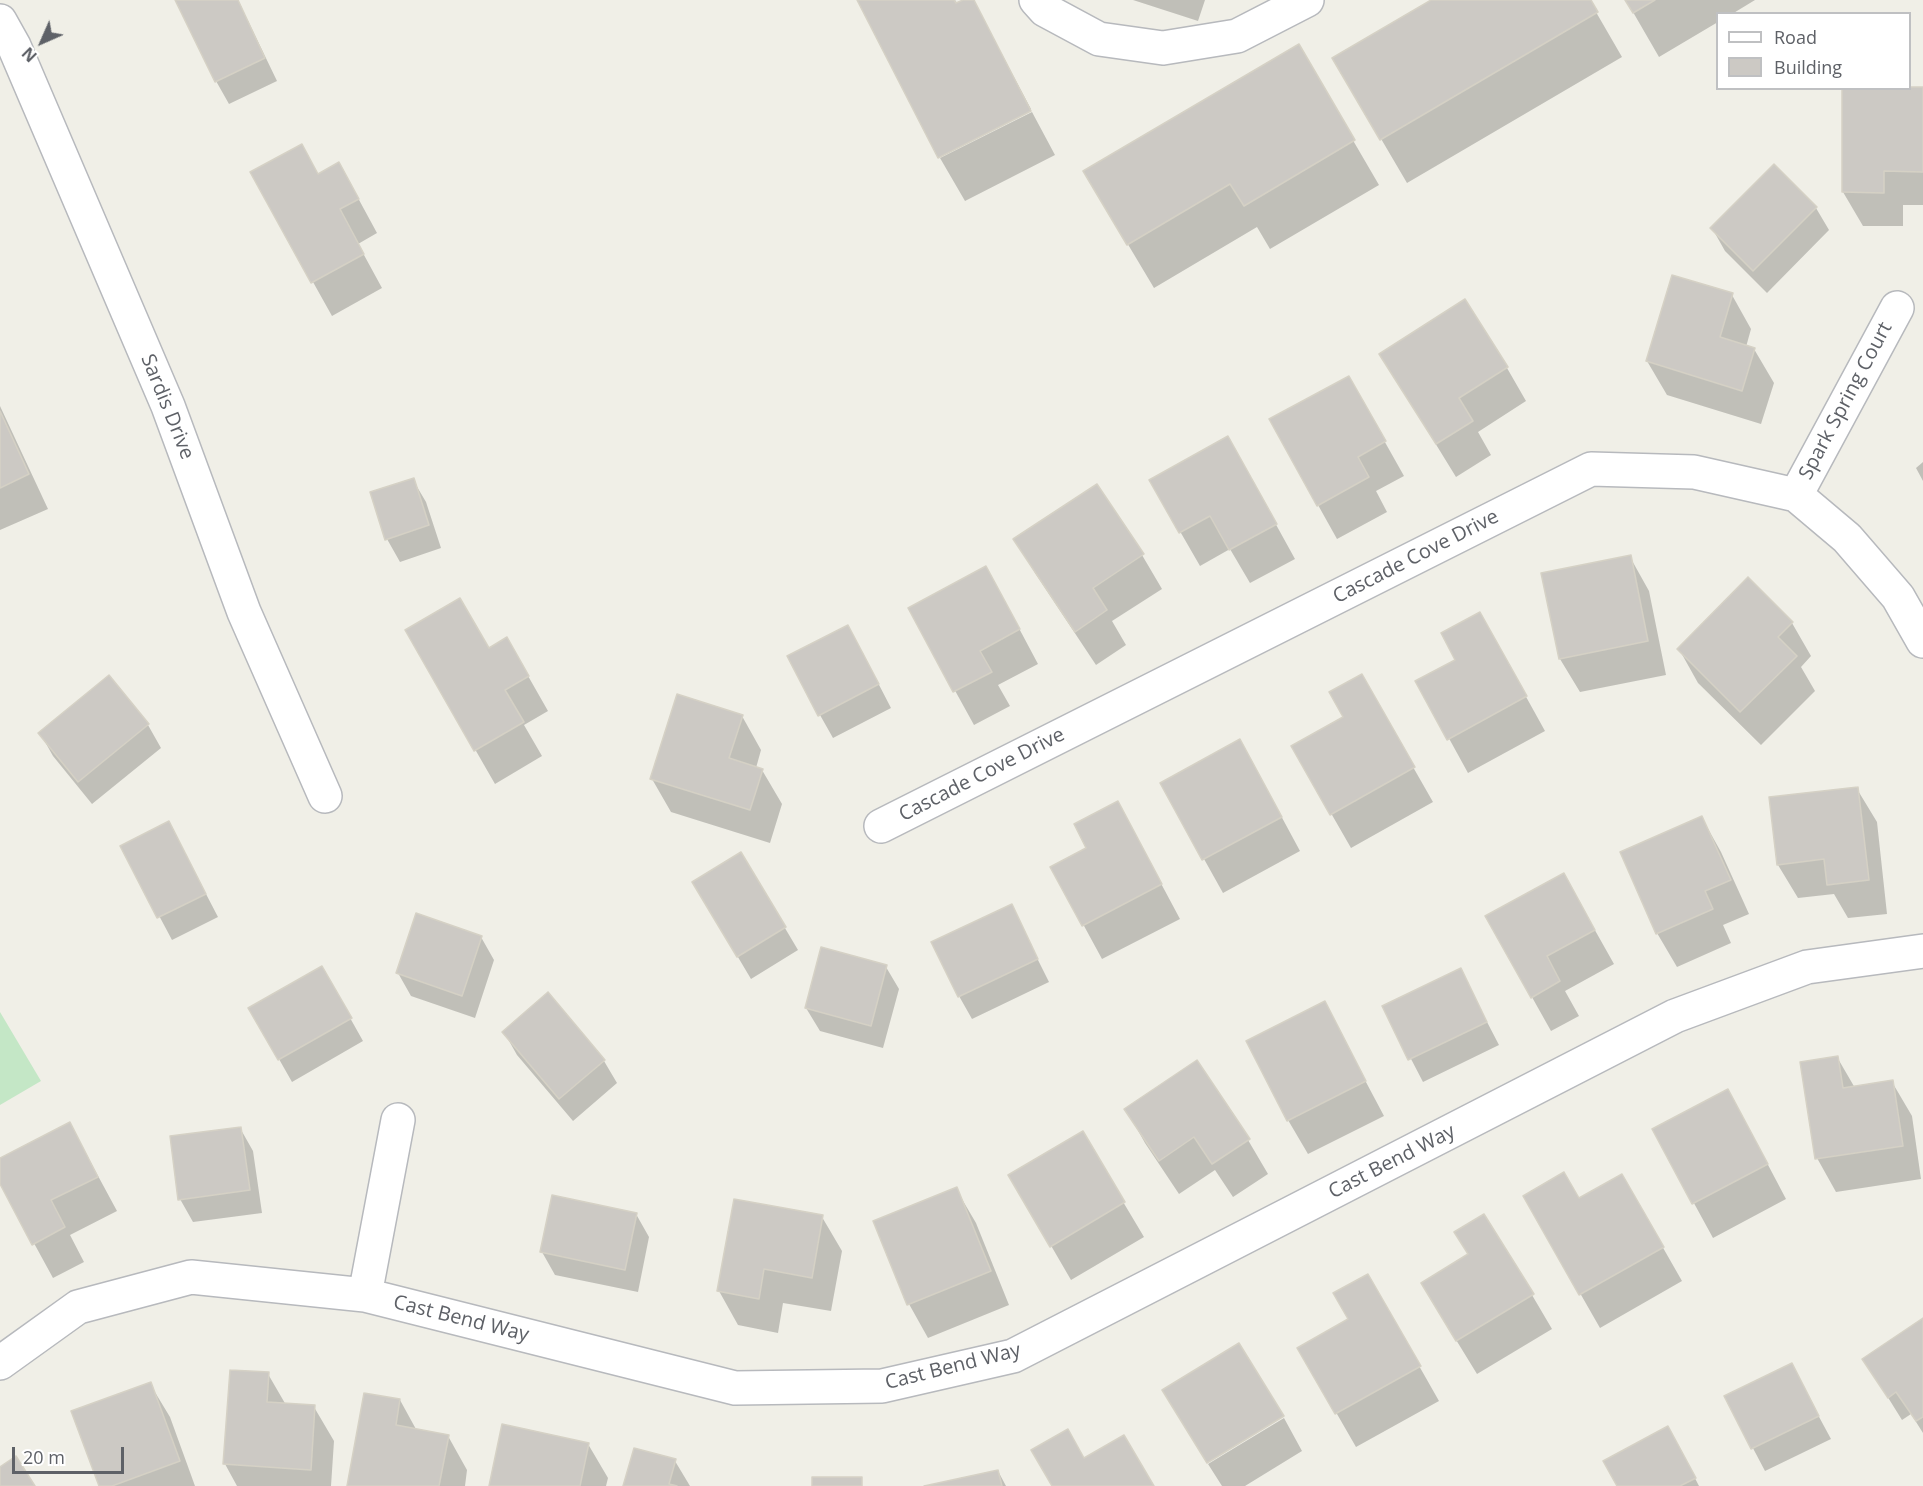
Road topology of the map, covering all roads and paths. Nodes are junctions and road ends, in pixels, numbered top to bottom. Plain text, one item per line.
1 (1036, 0) edge
2 (1307, 0) edge
3 (0, 21) edge
4 (1897, 308) dead end
5 (1796, 495) junction
6 (1923, 641) edge
7 (325, 796) dead end
8 (881, 826) dead end
9 (1923, 951) edge
10 (398, 1120) dead end
11 (365, 1294) junction
12 (0, 1363) edge

1 - 2 street
3 - 7 street, Sardis Drive
4 - 5 street, Spark Spring Court
5 - 6 street, Cascade Cove Drive
5 - 8 street, Cascade Cove Drive
9 - 11 street, Cast Bend Way
10 - 11 street
11 - 12 street, Cast Bend Way

